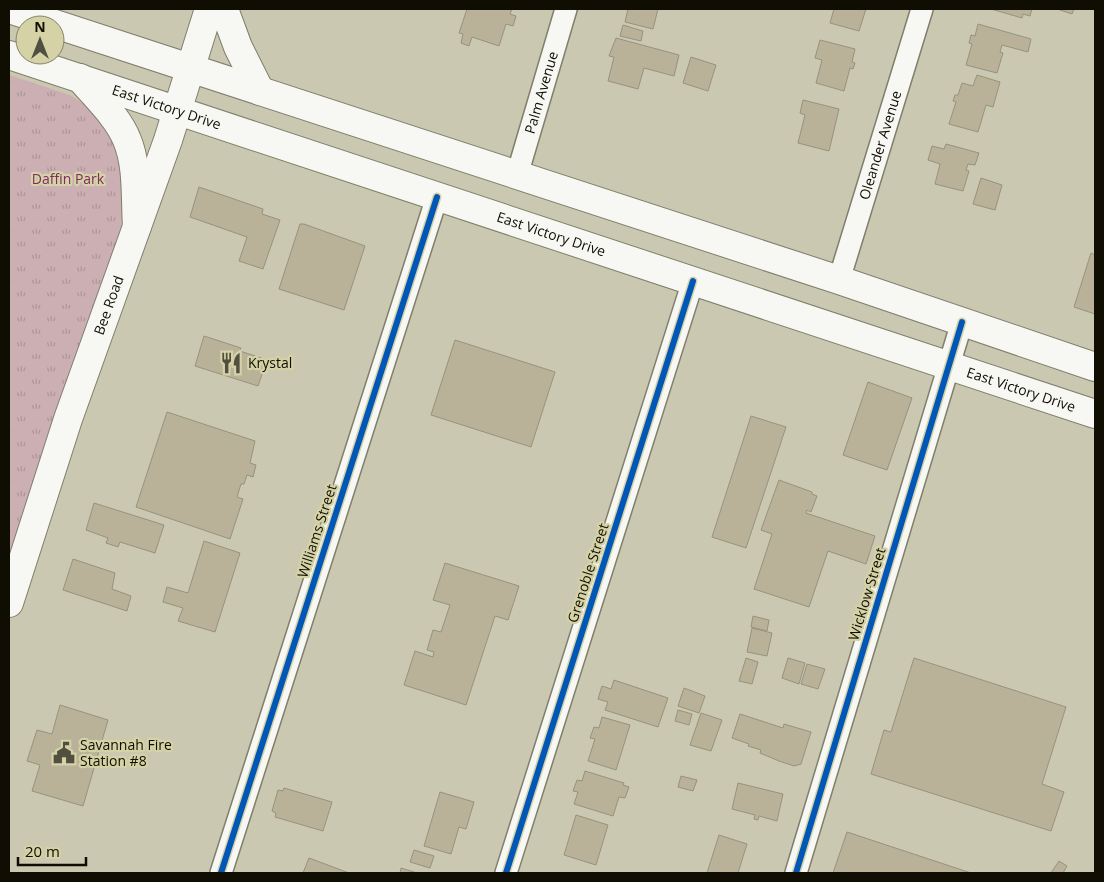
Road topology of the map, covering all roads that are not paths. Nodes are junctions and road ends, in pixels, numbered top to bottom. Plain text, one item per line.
1 (9, 9) edge
2 (209, 9) edge
3 (224, 9) edge
4 (566, 9) edge
5 (922, 9) edge
6 (9, 55) edge
7 (190, 69) junction
8 (80, 78) junction
9 (260, 91) junction
10 (177, 110) junction
11 (517, 175) junction
12 (436, 197) junction
13 (137, 226) junction
14 (839, 280) junction
15 (693, 281) junction
16 (962, 322) junction
17 (950, 367) junction
18 (1095, 367) edge
19 (1095, 414) edge
20 (9, 603) edge
21 (221, 873) edge
22 (506, 873) edge
23 (796, 873) edge

1 - 7 main road
2 - 7 main road, Bee Road
3 - 9 main road
4 - 11 street, Palm Avenue
5 - 14 street, Oleander Avenue
6 - 8 main road, East Victory Drive
7 - 9 main road
7 - 10 main road, Bee Road
8 - 10 main road, East Victory Drive
8 - 13 main road
9 - 11 main road
10 - 12 main road, East Victory Drive
10 - 13 main road, Bee Road
11 - 14 main road
12 - 15 main road, East Victory Drive
12 - 21 street, Williams Street
13 - 20 main road, Bee Road
14 - 16 main road
15 - 17 main road, East Victory Drive
15 - 22 street, Grenoble Street
16 - 17 street, Wicklow Street
16 - 18 main road
17 - 19 main road, East Victory Drive
17 - 23 street, Wicklow Street

